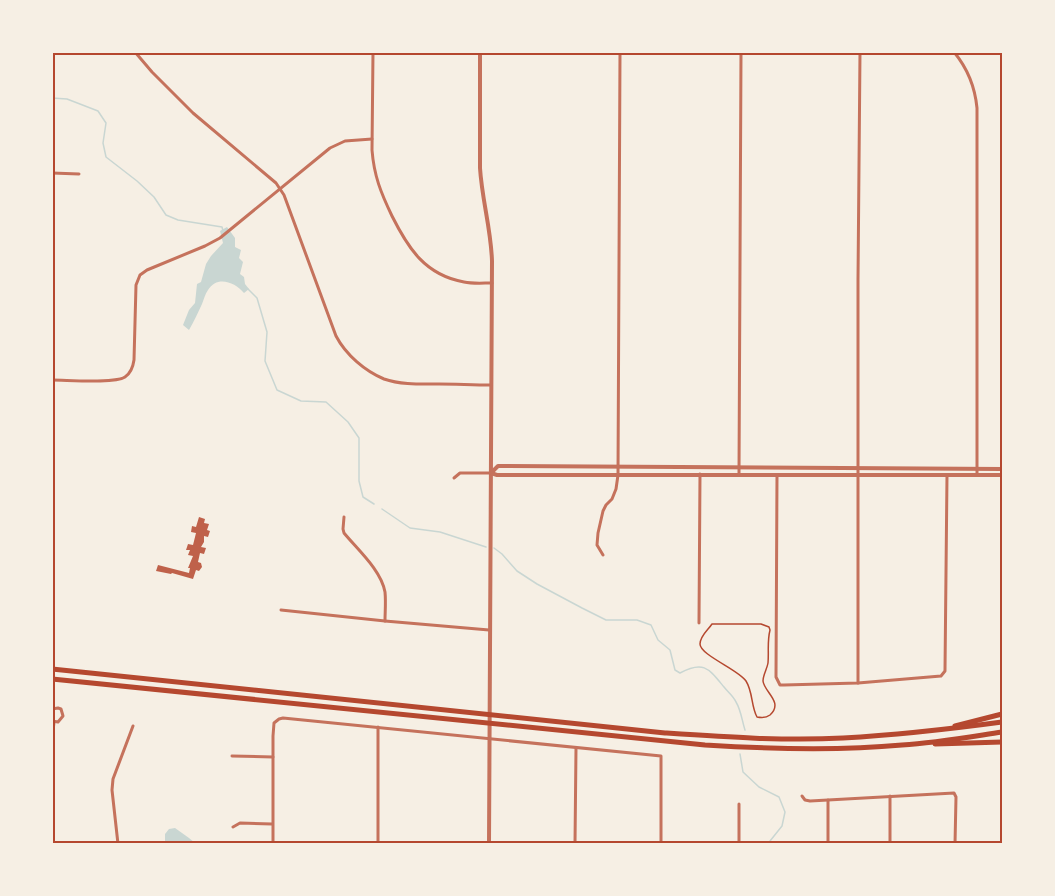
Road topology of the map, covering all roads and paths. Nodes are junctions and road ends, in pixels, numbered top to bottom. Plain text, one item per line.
1 (135, 52) edge
2 (373, 52) edge
3 (480, 52) edge
4 (620, 52) edge
5 (741, 52) edge
6 (860, 52) edge
7 (954, 52) edge
8 (372, 139) junction
9 (52, 173) edge
10 (79, 174) dead end
11 (280, 188) junction
12 (492, 283) junction
13 (52, 380) edge
14 (490, 385) junction
15 (618, 467) junction
16 (739, 467) junction
17 (798, 468) junction
18 (857, 468) junction
19 (917, 468) junction
20 (977, 469) junction
21 (1002, 469) edge
22 (490, 473) junction
23 (700, 474) junction
24 (739, 474) junction
25 (618, 475) junction
26 (777, 475) junction
27 (798, 475) junction
28 (857, 475) junction
29 (917, 475) junction
30 (947, 475) junction
31 (977, 475) junction
32 (1002, 475) edge
33 (453, 478) dead end
34 (345, 517) dead end
35 (603, 555) dead end
36 (281, 610) dead end
37 (385, 621) junction
38 (699, 622) dead end
39 (489, 630) junction
40 (52, 669) edge
41 (52, 679) edge
42 (858, 683) junction
43 (771, 694) joint
44 (52, 709) edge
45 (1002, 714) edge
46 (53, 721) edge
47 (1002, 722) edge
48 (133, 726) dead end
49 (378, 727) junction
50 (947, 729) junction
51 (1002, 732) edge
52 (489, 739) junction
53 (52, 740) edge
54 (1002, 742) edge
55 (911, 745) junction
56 (576, 748) junction
57 (232, 756) dead end
58 (273, 757) junction
59 (1002, 762) edge
60 (802, 796) dead end
61 (890, 796) junction
62 (828, 800) junction
63 (739, 804) dead end
64 (273, 824) junction
65 (1002, 825) edge
66 (232, 827) dead end
67 (118, 843) edge
68 (273, 843) edge
69 (378, 843) edge
70 (489, 843) edge
71 (575, 843) edge
72 (661, 843) edge
73 (739, 843) edge
74 (828, 843) edge
75 (890, 843) edge
76 (955, 843) edge

1 - 11 street
2 - 8 street
3 - 12 street
4 - 15 street
5 - 16 street
6 - 18 street
7 - 20 street
8 - 11 street
8 - 12 street
9 - 10 street
11 - 13 street
11 - 14 street
12 - 14 street
14 - 22 street
15 - 16 street
15 - 22 street
15 - 25 street
16 - 17 street
16 - 24 street
17 - 18 street
17 - 27 street
18 - 19 street
18 - 28 street
19 - 20 street
19 - 29 street
20 - 21 street
20 - 31 street
22 - 25 street
22 - 33 street
22 - 39 street
23 - 24 street
23 - 25 street
23 - 38 street
24 - 26 street
25 - 35 street
26 - 27 street
26 - 42 street
27 - 28 street
28 - 29 street
28 - 42 street
29 - 30 street
30 - 31 street
30 - 42 street
31 - 32 street
34 - 37 street
36 - 37 street
37 - 39 street
39 - 52 street
40 - 50 highway
41 - 55 highway
43 - 43 path
44 - 46 street
45 - 50 highway
46 - 53 street
47 - 50 highway
48 - 67 street
49 - 52 street
49 - 58 street
49 - 69 street
51 - 55 highway
52 - 56 street
52 - 70 street
54 - 55 highway
56 - 71 street
56 - 72 street
57 - 58 street
58 - 64 street
59 - 65 street
60 - 62 street
61 - 62 street
61 - 75 street
61 - 76 street
62 - 74 street
63 - 73 street
64 - 66 street
64 - 68 street

